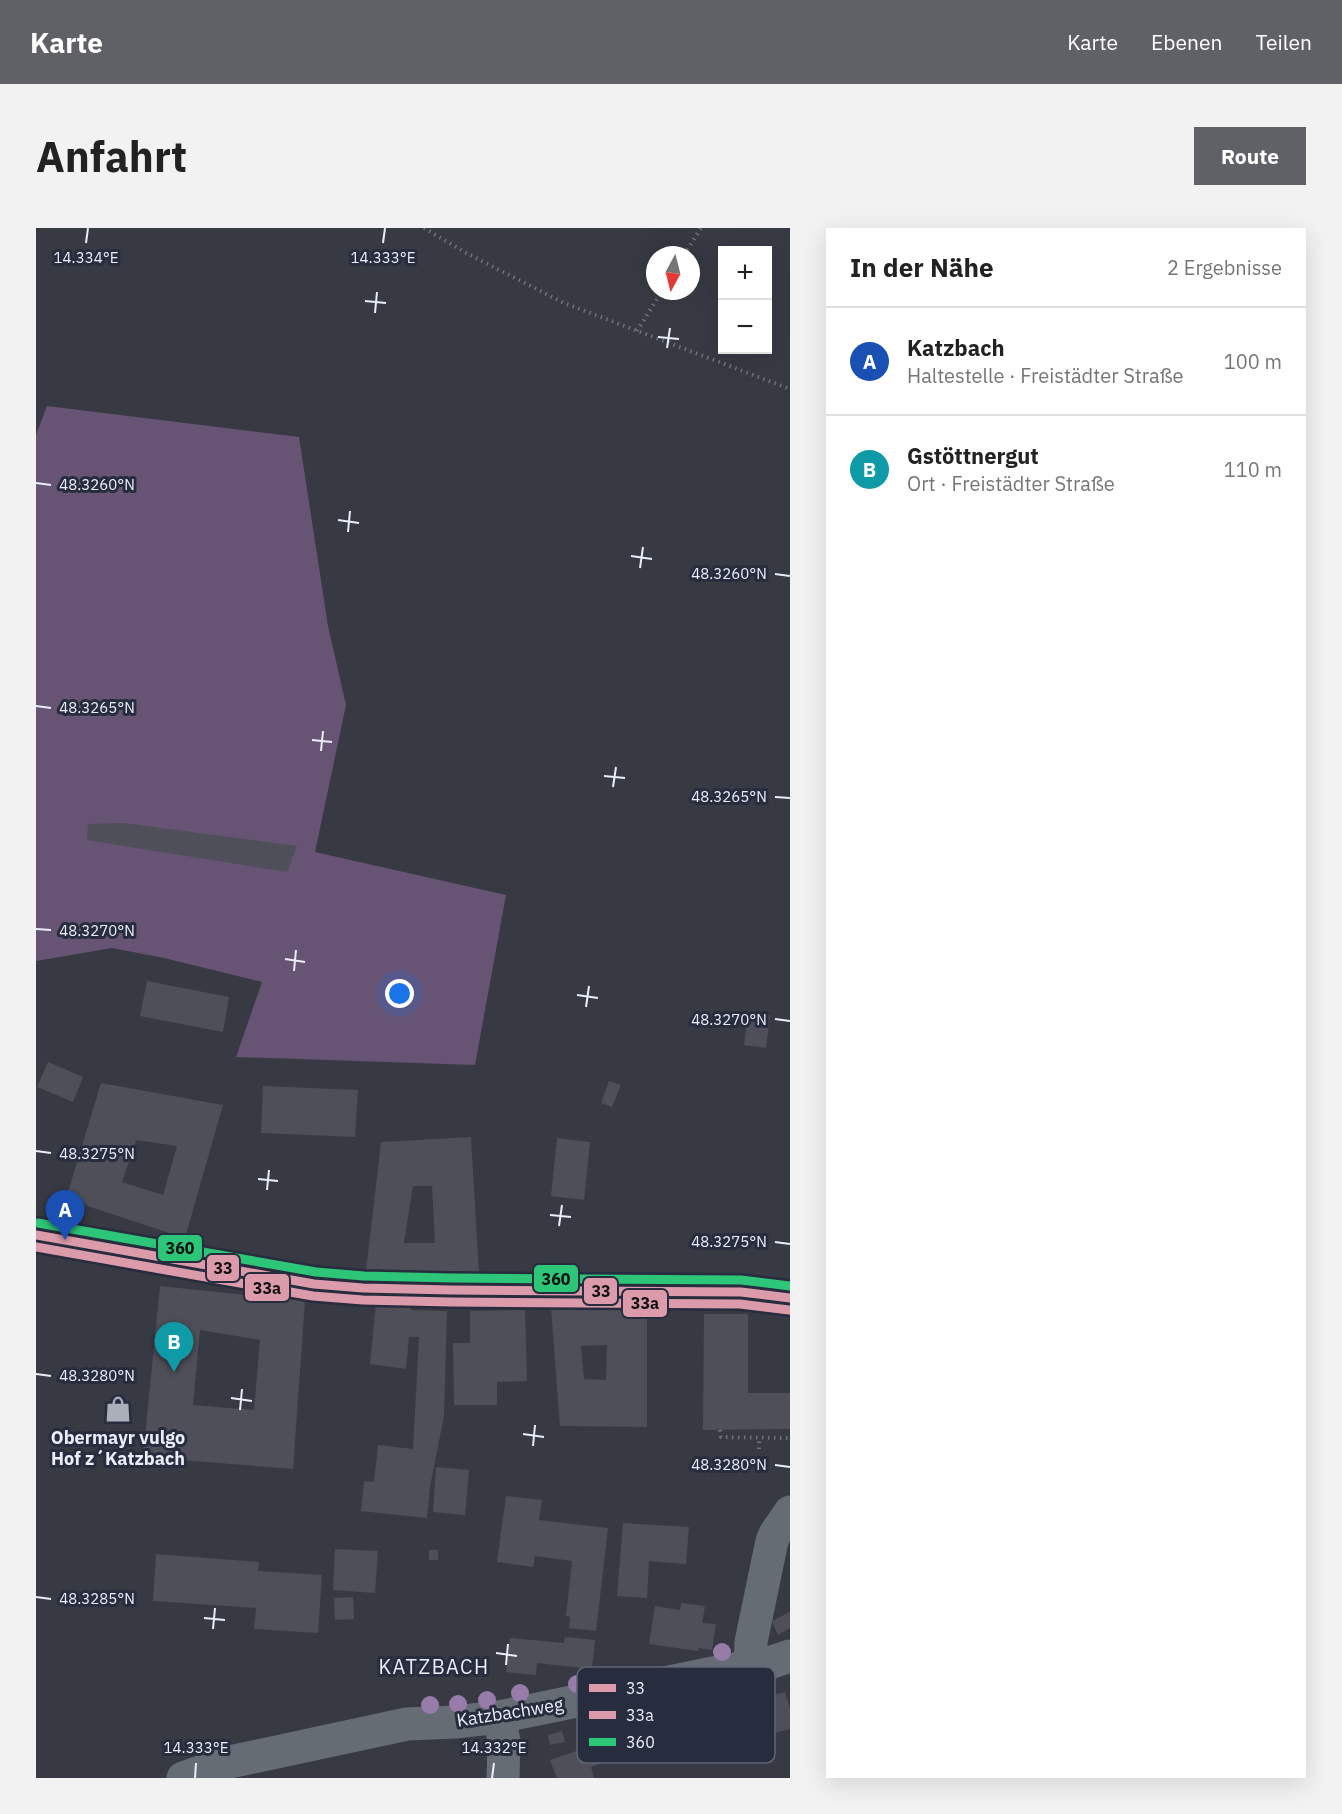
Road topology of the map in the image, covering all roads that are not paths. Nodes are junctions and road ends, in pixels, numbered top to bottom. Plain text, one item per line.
1 (36, 1235) edge
2 (790, 1298) edge
3 (790, 1512) edge
4 (790, 1656) edge
5 (750, 1667) joint
6 (577, 1701) edge
7 (499, 1717) junction
8 (183, 1778) edge
9 (503, 1778) edge

1 - 2 main road
3 - 5 street
4 - 5 street, Katzbachweg
6 - 7 street, Katzbachweg
7 - 8 street, Katzbachweg
7 - 9 street

